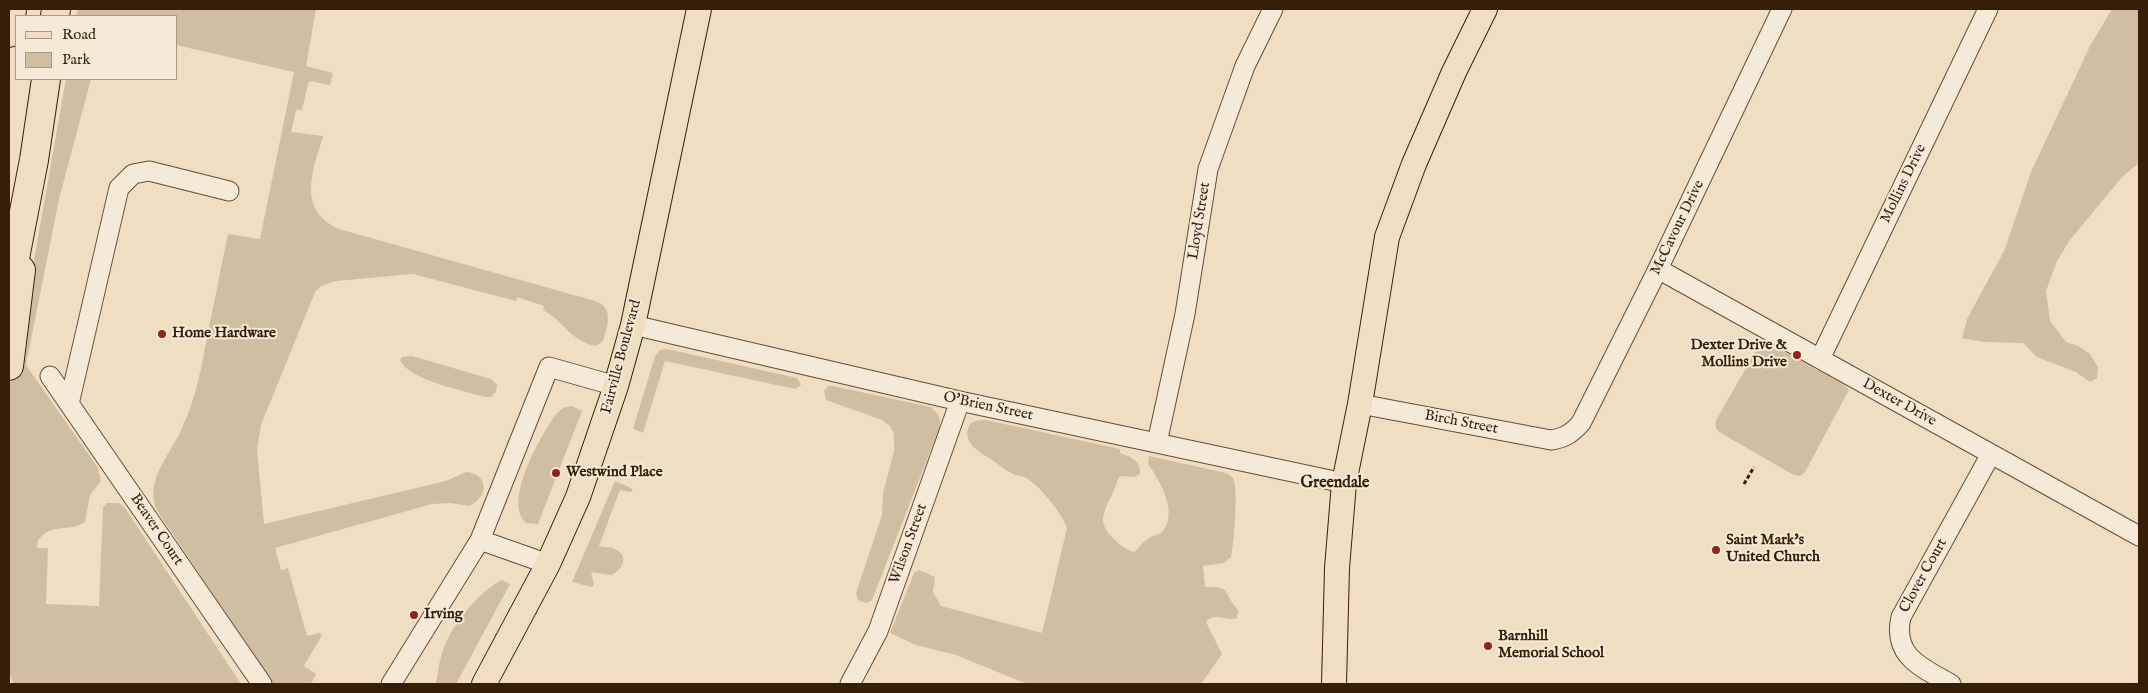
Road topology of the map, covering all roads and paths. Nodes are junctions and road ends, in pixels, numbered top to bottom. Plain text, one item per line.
1 (12, 9) edge
2 (699, 9) edge
3 (1273, 9) edge
4 (1485, 9) edge
5 (1782, 9) edge
6 (1988, 9) edge
7 (9, 33) edge
8 (46, 80) edge
9 (34, 160) junction
10 (229, 191) dead end
11 (1658, 270) junction
12 (9, 289) edge
13 (633, 325) junction
14 (1820, 359) junction
15 (9, 366) edge
16 (50, 376) dead end
17 (616, 386) junction
18 (960, 401) junction
19 (69, 404) junction
20 (1360, 404) junction
21 (1562, 438) joint
22 (1157, 443) junction
23 (1991, 454) junction
24 (1754, 467) dead end
25 (1344, 483) junction
26 (1744, 484) dead end
27 (2139, 536) edge
28 (480, 540) junction
29 (548, 564) junction
30 (262, 684) edge
31 (391, 684) edge
32 (484, 684) edge
33 (850, 684) edge
34 (1334, 684) edge
35 (1952, 684) edge

1 - 7 highway
2 - 13 main road, Fairville Boulevard
3 - 22 street, Lloyd Street
4 - 20 main road
5 - 11 street, McCavour Drive
6 - 14 street, Mollins Drive
8 - 9 highway
9 - 12 highway
9 - 15 highway
10 - 19 street
11 - 14 street, Dexter Drive
11 - 21 street, McCavour Drive
13 - 17 main road, Fairville Boulevard
13 - 18 street, O'Brien Street
14 - 23 street, Dexter Drive
16 - 19 street, Beaver Court
17 - 28 street
17 - 29 main road, Fairville Boulevard
18 - 22 street, O'Brien Street
18 - 33 street, Wilson Street
19 - 30 street, Beaver Court
20 - 21 street, Birch Street
20 - 25 main road
22 - 25 street, O'Brien Street
23 - 27 street, Dexter Drive
23 - 35 street, Clover Court
24 - 26 path
25 - 34 main road
28 - 29 street
28 - 31 street
29 - 32 main road, Fairville Boulevard

